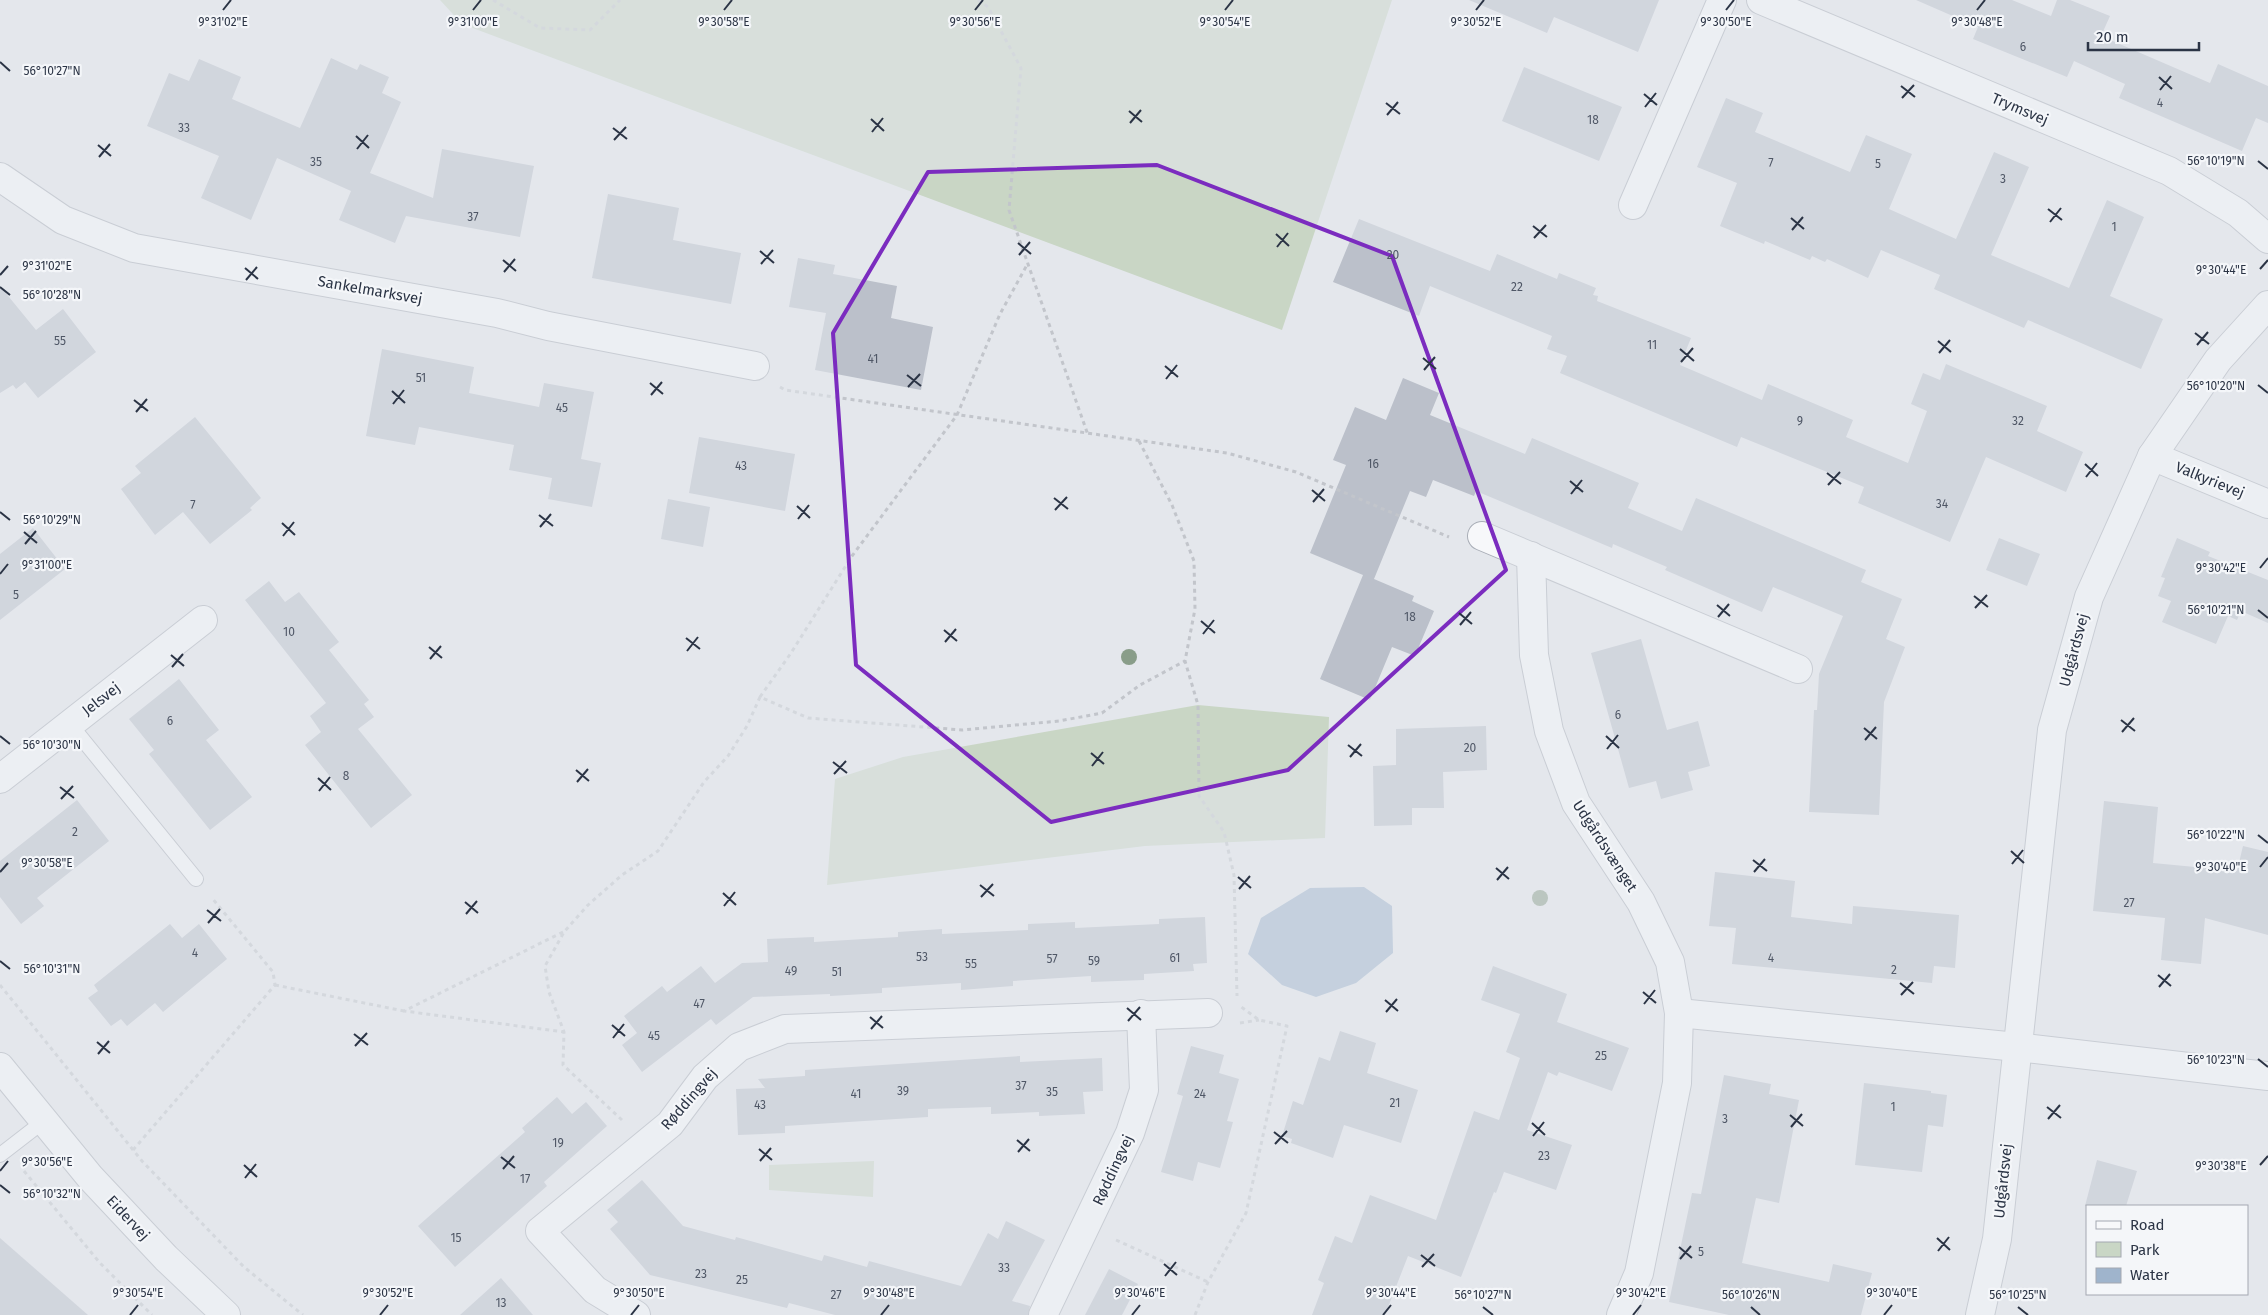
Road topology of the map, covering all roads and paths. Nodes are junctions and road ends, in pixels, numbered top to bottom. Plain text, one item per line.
1 (493, 0) edge
2 (620, 0) edge
3 (978, 0) edge
4 (1722, 0) edge
5 (1761, 0) edge
6 (0, 178) edge
7 (1633, 205) dead end
8 (2268, 239) edge
9 (1028, 263) junction
10 (2268, 305) edge
11 (755, 366) joint
12 (957, 415) junction
13 (1088, 435) junction
14 (1139, 441) junction
15 (2152, 456) junction
16 (2268, 504) edge
17 (1482, 536) joint
18 (1531, 556) junction
19 (203, 620) dead end
20 (1185, 661) junction
21 (1798, 669) dead end
22 (760, 696) junction
23 (70, 724) junction
24 (0, 779) edge
25 (196, 880) joint
26 (564, 932) junction
27 (0, 985) edge
28 (275, 985) junction
29 (404, 1011) junction
30 (1208, 1012) dead end
31 (1679, 1013) junction
32 (1141, 1014) junction
33 (564, 1032) junction
34 (2018, 1046) junction
35 (0, 1067) edge
36 (2268, 1076) edge
37 (44, 1121) junction
38 (647, 1143) junction
39 (133, 1150) junction
40 (3, 1152) edge
41 (1086, 1226) junction
42 (1208, 1282) junction
43 (152, 1315) edge
44 (226, 1315) edge
45 (303, 1315) edge
46 (636, 1315) edge
47 (1043, 1315) edge
48 (1195, 1315) edge
49 (1621, 1315) edge
50 (1980, 1315) edge

1 - 2 path
3 - 9 path
4 - 7 street
5 - 8 street, Trymsvej
6 - 11 street, Sankelmarksvej
9 - 12 path
9 - 13 path
10 - 15 street, Udgårdsvej
11 - 12 path
12 - 13 path
12 - 22 path
13 - 14 path
14 - 17 path
14 - 20 path
15 - 16 street, Valkyrievej
15 - 34 street, Udgårdsvej
17 - 18 street
18 - 21 street
18 - 31 street, Udgårdsvænget
19 - 23 street, Jelsvej
20 - 22 path
20 - 42 path
22 - 26 path
23 - 24 street, Jelsvej
23 - 25 lane
25 - 28 path
26 - 29 path
26 - 33 path
27 - 39 path
28 - 29 path
28 - 39 path
29 - 33 path
30 - 32 street, Røddingvej
31 - 34 street
31 - 49 street, Udgårdsvænget
32 - 38 street, Røddingvej
32 - 41 street, Røddingvej
33 - 38 path
34 - 36 street
34 - 50 street, Udgårdsvej
35 - 37 street, Eidervej
37 - 40 lane
37 - 44 street, Eidervej
38 - 46 street, Røddingvej
39 - 45 path
40 - 43 path
41 - 42 path
41 - 47 street, Røddingvej
42 - 48 path

